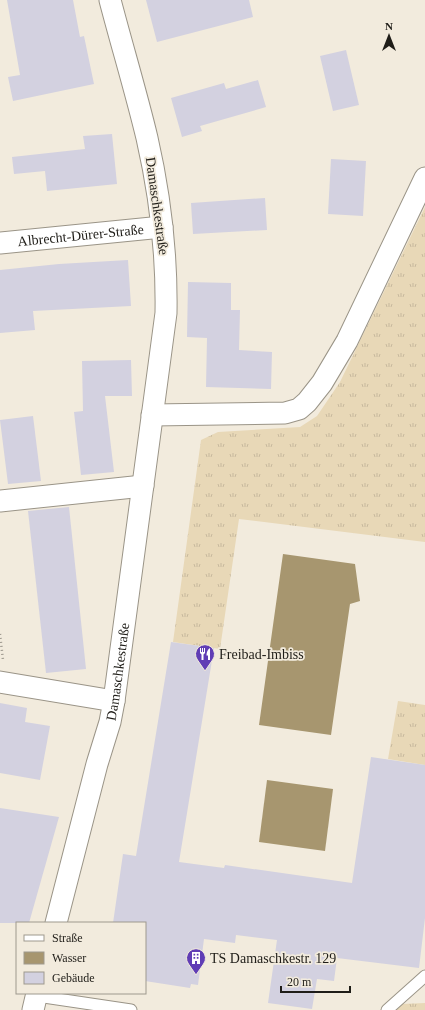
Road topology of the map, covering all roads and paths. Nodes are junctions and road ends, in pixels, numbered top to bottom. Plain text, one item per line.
1 (110, 0) edge
2 (425, 178) edge
3 (162, 227) junction
4 (0, 243) edge
5 (152, 415) junction
6 (143, 486) junction
7 (0, 501) edge
8 (0, 682) edge
9 (114, 701) junction
10 (56, 922) edge
11 (425, 976) edge
12 (36, 1000) edge
13 (131, 1010) edge
14 (387, 1010) edge

1 - 3 street, Damaschkestraße
2 - 5 street
3 - 4 street, Albrecht-Dürer-Straße
3 - 5 street, Damaschkestraße
5 - 6 street, Damaschkestraße
6 - 7 street
6 - 9 street, Damaschkestraße
8 - 9 street
9 - 10 street, Damaschkestraße
11 - 14 lane
12 - 13 lane

